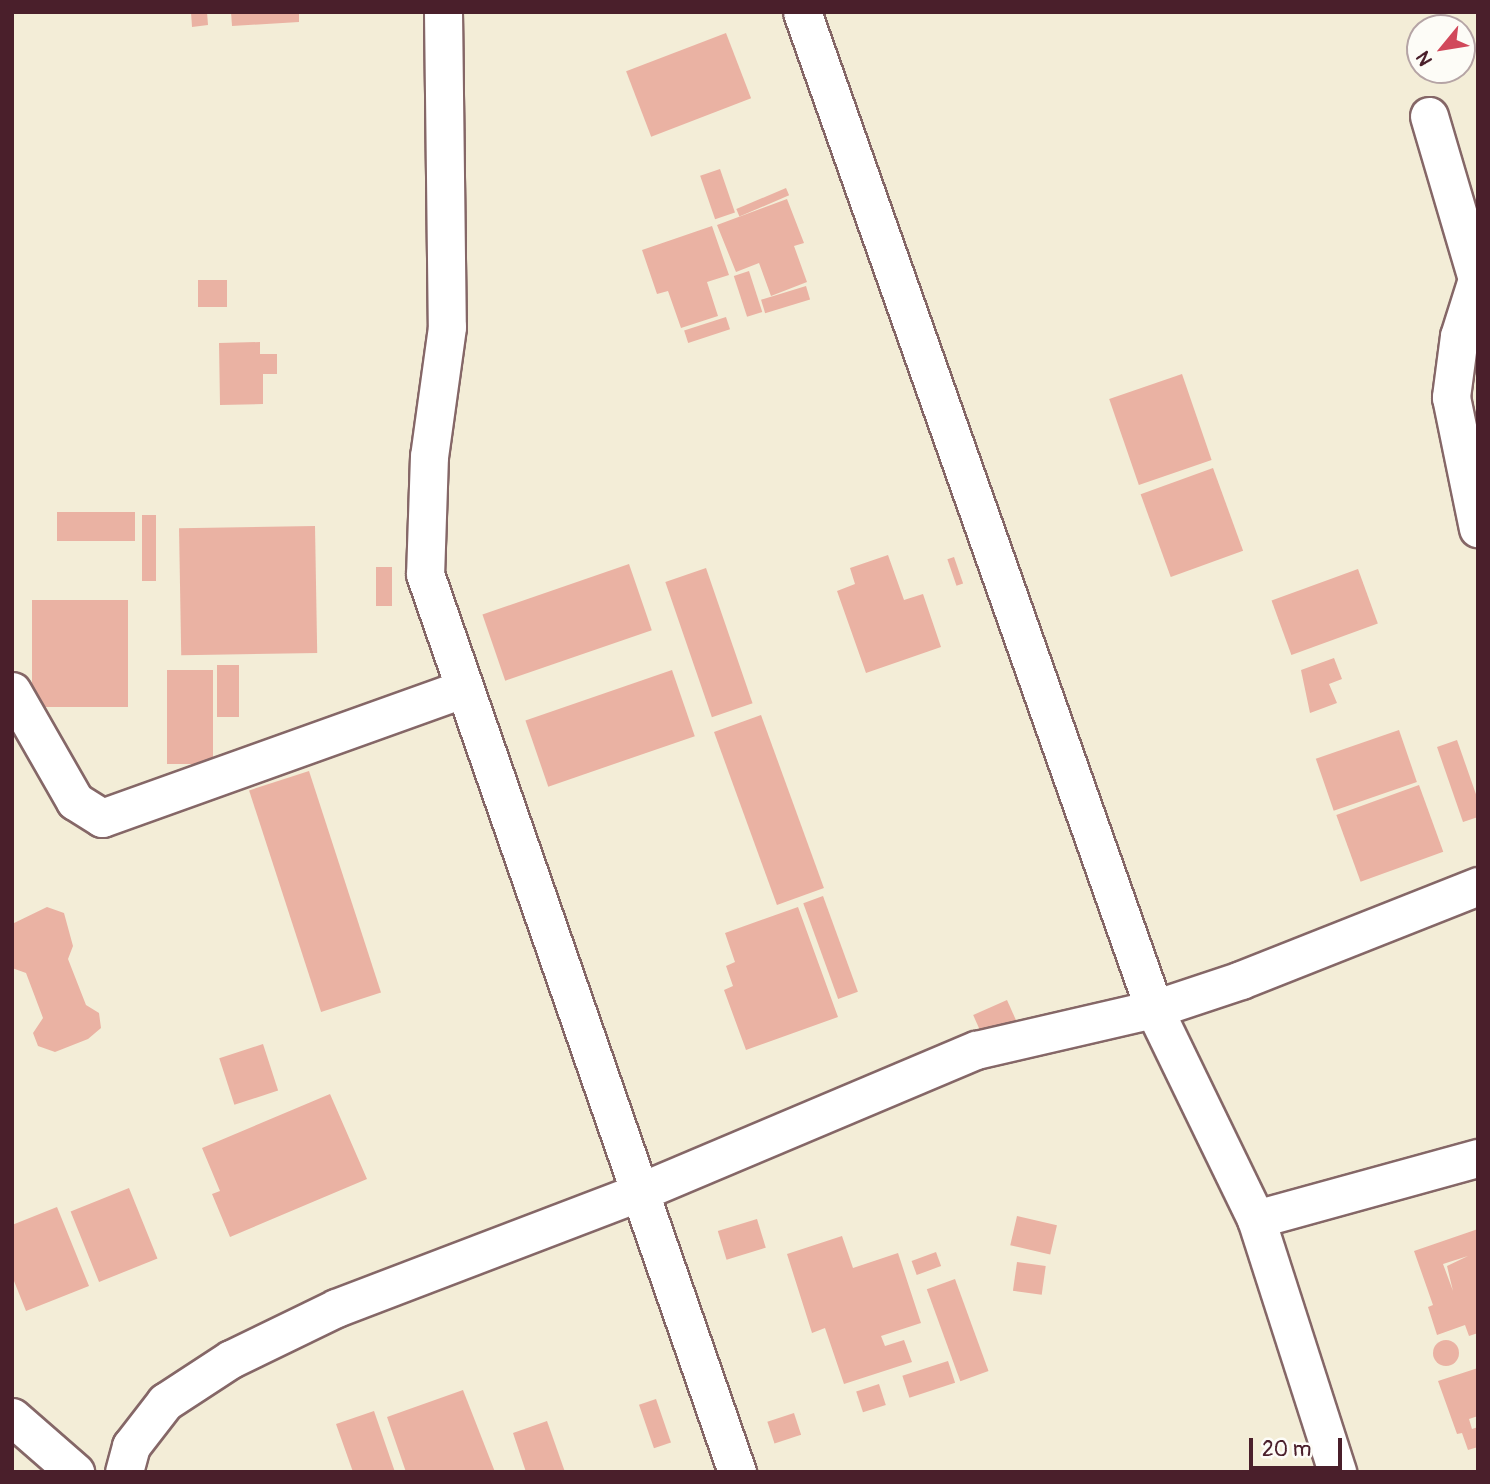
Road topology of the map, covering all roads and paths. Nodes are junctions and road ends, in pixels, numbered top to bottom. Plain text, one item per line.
1 (443, 12) edge
2 (802, 12) edge
3 (1429, 116) dead end
4 (1478, 528) edge
5 (463, 689) junction
6 (12, 691) edge
7 (1478, 886) edge
8 (1154, 1009) junction
9 (1478, 1158) edge
10 (637, 1193) junction
11 (1256, 1219) junction
12 (12, 1416) edge
13 (75, 1472) edge
14 (124, 1472) edge
15 (737, 1472) edge
16 (1337, 1472) edge

1 - 5 street
2 - 8 street
3 - 4 street
5 - 6 street
5 - 10 street
7 - 8 street
8 - 10 street
8 - 11 street
9 - 11 street
10 - 14 street
10 - 15 street
11 - 16 street
12 - 13 street

